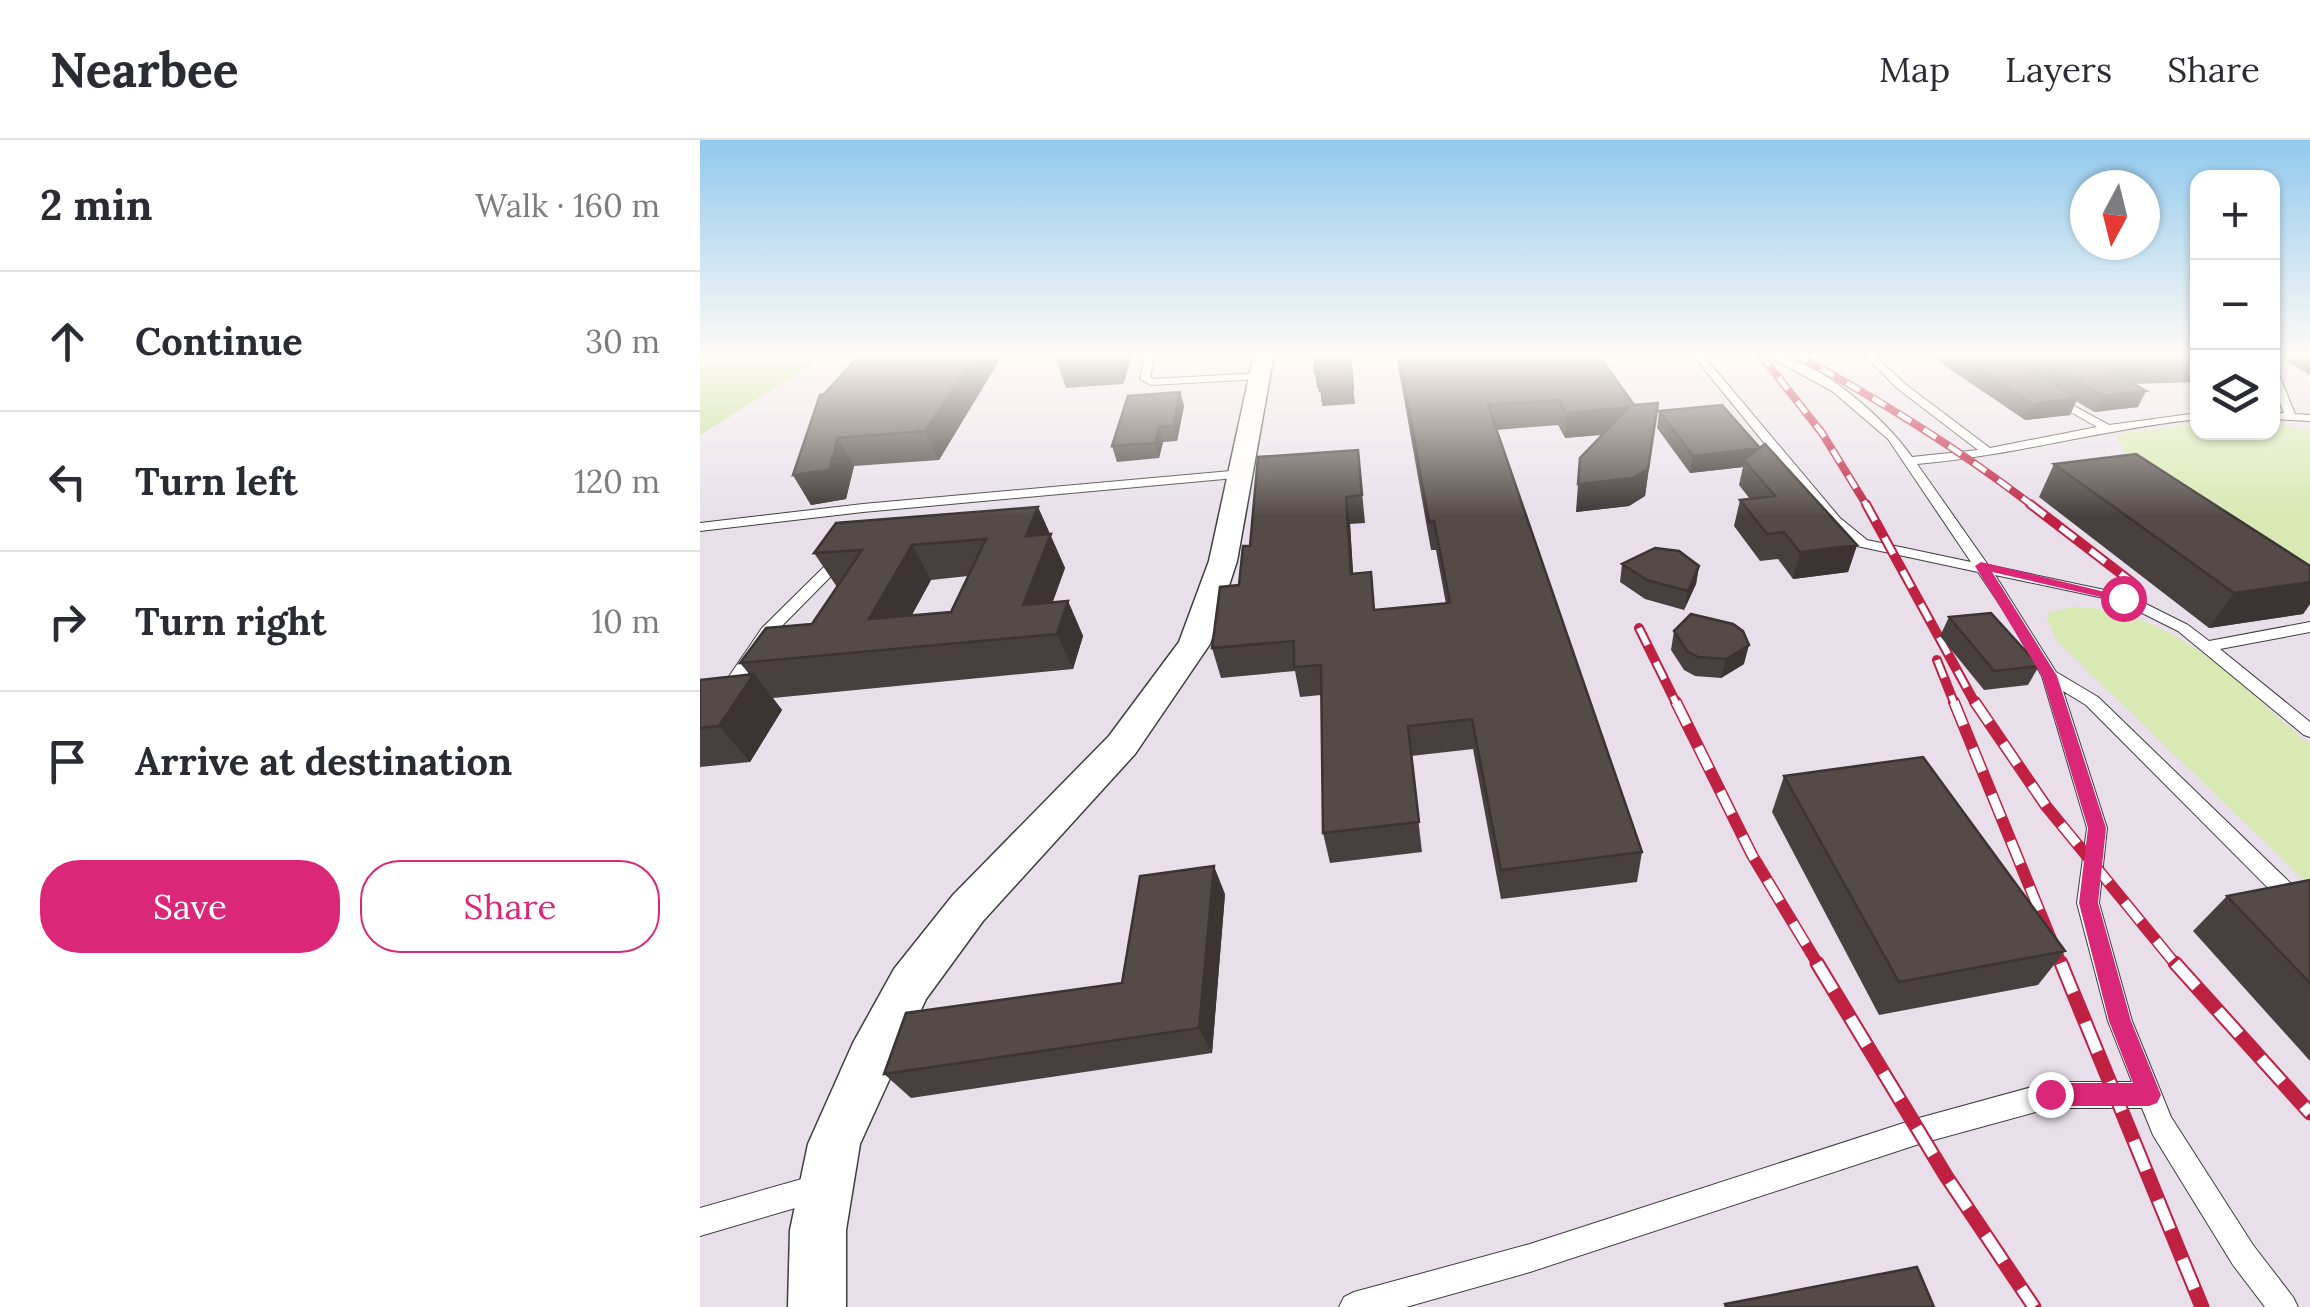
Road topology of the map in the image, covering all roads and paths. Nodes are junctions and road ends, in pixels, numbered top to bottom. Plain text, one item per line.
1 (1254, 408) edge
2 (1742, 408) edge
3 (1862, 408) edge
4 (1931, 408) edge
5 (2074, 408) edge
6 (2288, 408) edge
7 (2280, 416) edge
8 (2190, 417) edge
9 (2291, 417) junction
10 (2310, 418) edge
11 (2108, 428) junction
12 (1988, 452) junction
13 (1910, 461) junction
14 (1242, 474) junction
15 (700, 528) edge
16 (853, 546) edge
17 (1981, 566) junction
18 (2310, 627) edge
19 (2206, 647) junction
20 (2050, 676) junction
21 (2310, 731) edge
22 (700, 734) edge
23 (2310, 916) edge
24 (2149, 1095) junction
25 (826, 1186) junction
26 (700, 1222) edge
27 (817, 1307) edge
28 (1354, 1307) edge
29 (2283, 1307) edge

1 - 14 street
2 - 17 lane
3 - 13 lane
4 - 12 lane
5 - 11 lane
6 - 9 lane
7 - 9 lane
8 - 11 lane
9 - 10 lane
11 - 12 lane
12 - 13 lane
13 - 17 lane
14 - 15 lane
14 - 25 street
16 - 22 lane
17 - 19 lane
17 - 20 lane
18 - 19 lane
19 - 21 lane
20 - 23 lane
20 - 24 lane
24 - 28 lane
24 - 29 lane
25 - 26 lane
25 - 27 street

